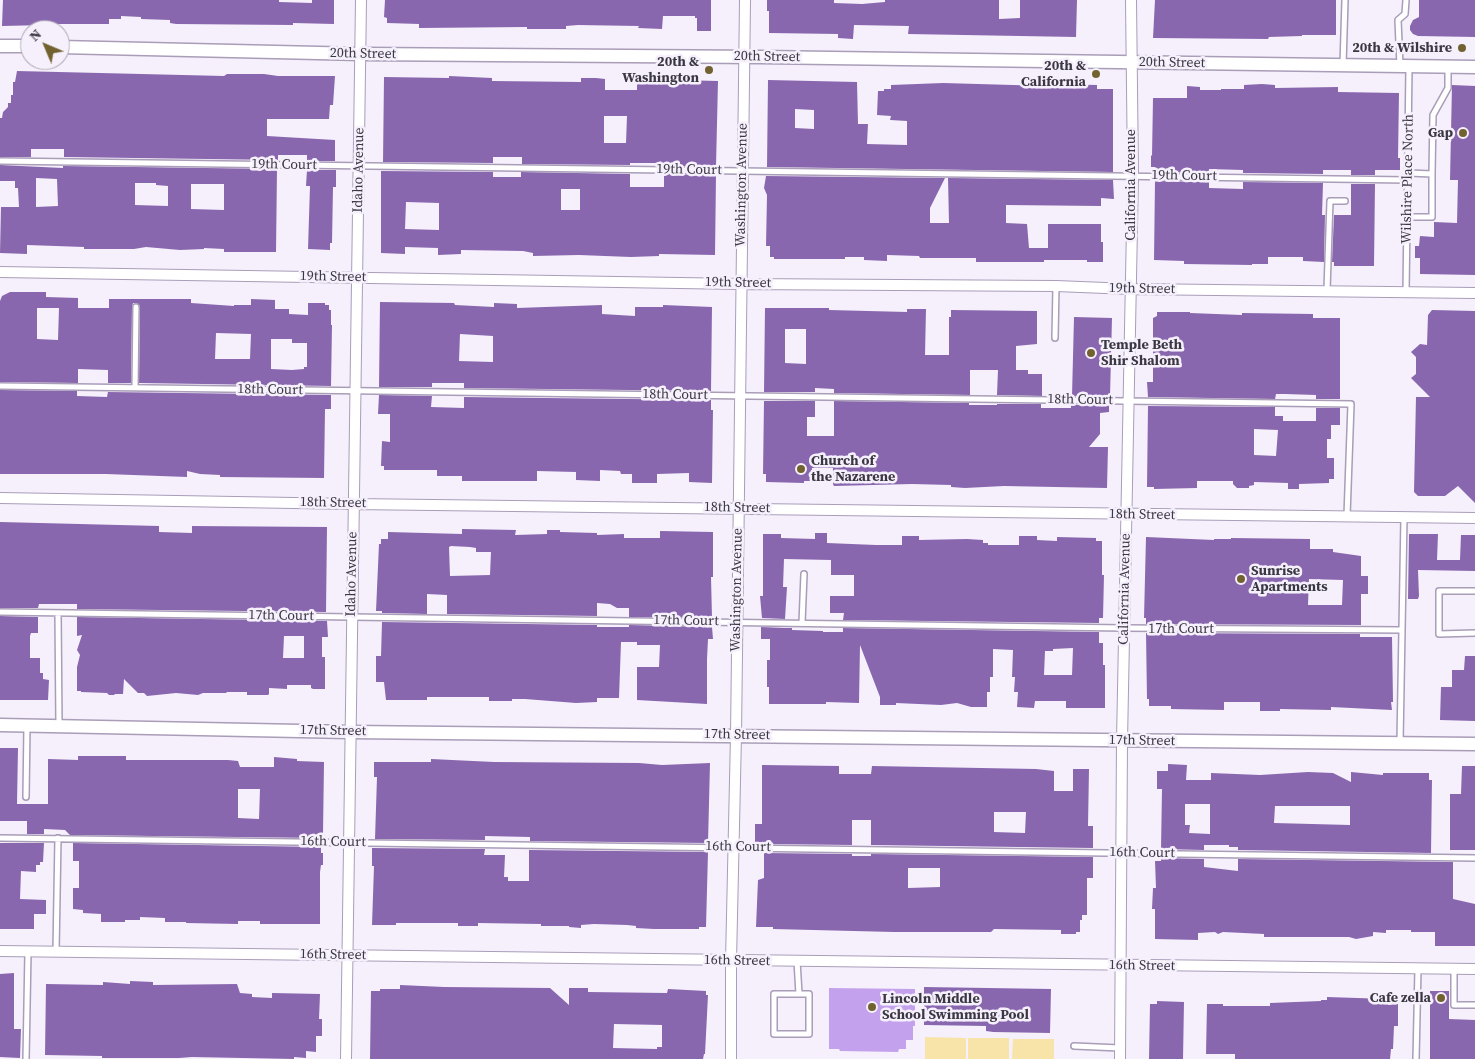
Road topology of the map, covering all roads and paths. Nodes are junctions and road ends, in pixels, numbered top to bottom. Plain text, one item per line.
1 (361, 0) edge
2 (745, 0) edge
3 (1131, 0) edge
4 (1345, 0) edge
5 (1406, 0) edge
6 (0, 46) edge
7 (20, 46) edge
8 (70, 47) edge
9 (361, 54) junction
10 (744, 56) junction
11 (1130, 63) junction
12 (1343, 65) junction
13 (1404, 66) junction
14 (1448, 66) junction
15 (1475, 67) edge
16 (0, 161) edge
17 (359, 166) junction
18 (743, 170) junction
19 (1432, 174) junction
20 (1132, 175) junction
21 (1408, 176) junction
22 (1345, 201) dead end
23 (1408, 217) junction
24 (0, 272) edge
25 (356, 278) junction
26 (741, 284) junction
27 (1056, 286) junction
28 (1130, 289) junction
29 (1327, 290) junction
30 (1406, 292) junction
31 (1475, 293) edge
32 (136, 307) dead end
33 (1055, 338) dead end
34 (0, 386) edge
35 (135, 388) junction
36 (356, 391) junction
37 (740, 396) junction
38 (1128, 401) junction
39 (0, 498) edge
40 (353, 504) junction
41 (738, 508) junction
42 (1126, 515) junction
43 (1347, 516) junction
44 (1404, 517) junction
45 (1475, 518) edge
46 (804, 574) dead end
47 (1475, 591) edge
48 (0, 612) edge
49 (58, 613) junction
50 (352, 617) junction
51 (737, 622) junction
52 (802, 623) junction
53 (1124, 628) junction
54 (1402, 630) junction
55 (1475, 634) edge
56 (0, 725) edge
57 (27, 725) junction
58 (59, 726) junction
59 (350, 732) junction
60 (736, 735) junction
61 (1122, 741) junction
62 (1400, 743) junction
63 (1475, 744) edge
64 (26, 797) dead end
65 (0, 838) edge
66 (58, 838) junction
67 (350, 842) junction
68 (733, 847) junction
69 (1122, 853) junction
70 (1475, 858) edge
71 (0, 951) edge
72 (28, 951) junction
73 (56, 951) junction
74 (348, 956) junction
75 (731, 960) junction
76 (797, 961) junction
77 (1121, 965) junction
78 (1418, 969) junction
79 (1454, 969) junction
80 (1475, 969) edge
81 (799, 994) junction
82 (1475, 1005) edge
83 (1074, 1046) dead end
84 (1120, 1054) edge
85 (26, 1059) edge
86 (346, 1059) edge
87 (731, 1059) edge
88 (1416, 1059) edge

1 - 9 street, Idaho Avenue
2 - 10 street, Washington Avenue
3 - 11 street, California Avenue
4 - 12 lane
5 - 13 lane, Wilshire Place North
6 - 7 street
8 - 9 street, 20th Street
9 - 10 street, 20th Street
9 - 17 street, Idaho Avenue
10 - 11 street, 20th Street
10 - 18 street, Washington Avenue
11 - 12 street, 20th Street
11 - 20 street, California Avenue
12 - 13 street, 20th Street
13 - 14 street, 20th Street
13 - 21 lane, Wilshire Place North
14 - 15 street, 20th Street
14 - 19 lane
16 - 17 lane, 19th Court
17 - 18 lane, 19th Court
17 - 25 street, Idaho Avenue
18 - 20 lane, 19th Court
18 - 26 street, Washington Avenue
19 - 21 lane, 19th Court
19 - 23 lane
20 - 21 lane, 19th Court
20 - 28 street, California Avenue
21 - 23 lane, Wilshire Place North
22 - 29 lane
23 - 30 lane, Wilshire Place North
24 - 25 street, 19th Street
25 - 26 street, 19th Street
25 - 36 street, Idaho Avenue
26 - 27 street, 19th Street
26 - 37 street, Washington Avenue
27 - 28 street, 19th Street
27 - 33 lane
28 - 29 street, 19th Street
28 - 38 street, California Avenue
29 - 30 street, 19th Street
30 - 31 street, 19th Street
32 - 35 lane
34 - 35 lane, 18th Court
35 - 36 lane, 18th Court
36 - 37 lane, 18th Court
36 - 40 street, Idaho Avenue
37 - 38 lane, 18th Court
37 - 41 street, Washington Avenue
38 - 42 street, California Avenue
38 - 43 lane, 18th Court
39 - 40 street, 18th Street
40 - 41 street, 18th Street
40 - 50 street, Idaho Avenue
41 - 42 street, 18th Street
41 - 51 street, Washington Avenue
42 - 43 street, 18th Street
42 - 53 street, California Avenue
43 - 44 street, 18th Street
44 - 45 street, 18th Street
44 - 54 lane
46 - 52 lane
47 - 55 lane
48 - 49 lane, 17th Court
49 - 50 lane, 17th Court
49 - 58 lane
50 - 51 lane, 17th Court
50 - 59 street, Idaho Avenue
51 - 52 lane, 17th Court
51 - 60 street, Washington Avenue
52 - 53 lane, 17th Court
53 - 54 lane, 17th Court
53 - 61 street, California Avenue
54 - 62 lane
56 - 57 street, 17th Street
57 - 58 street, 17th Street
57 - 64 lane
58 - 59 street, 17th Street
59 - 60 street, 17th Street
59 - 67 street, Idaho Avenue
60 - 61 street, 17th Street
60 - 68 street, Washington Avenue
61 - 62 street, 17th Street
61 - 69 street, California Avenue
62 - 63 street, 17th Street
65 - 66 lane, 16th Court
66 - 67 lane, 16th Court
66 - 73 lane
67 - 68 lane, 16th Court
67 - 74 street, Idaho Avenue
68 - 69 lane, 16th Court
68 - 75 street, Washington Avenue
69 - 70 lane, 16th Court
69 - 77 street, California Avenue
71 - 72 street, 16th Street
72 - 73 street, 16th Street
72 - 85 lane
73 - 74 street, 16th Street
74 - 75 street, 16th Street
74 - 86 street, Idaho Avenue
75 - 76 street, 16th Street
75 - 87 street, Washington Avenue
76 - 77 street, 16th Street
76 - 81 lane
77 - 78 street, 16th Street
77 - 84 street, California Avenue
78 - 79 street, 16th Street
78 - 88 lane
79 - 80 street, 16th Street
79 - 82 lane
81 - 81 lane
83 - 84 lane

